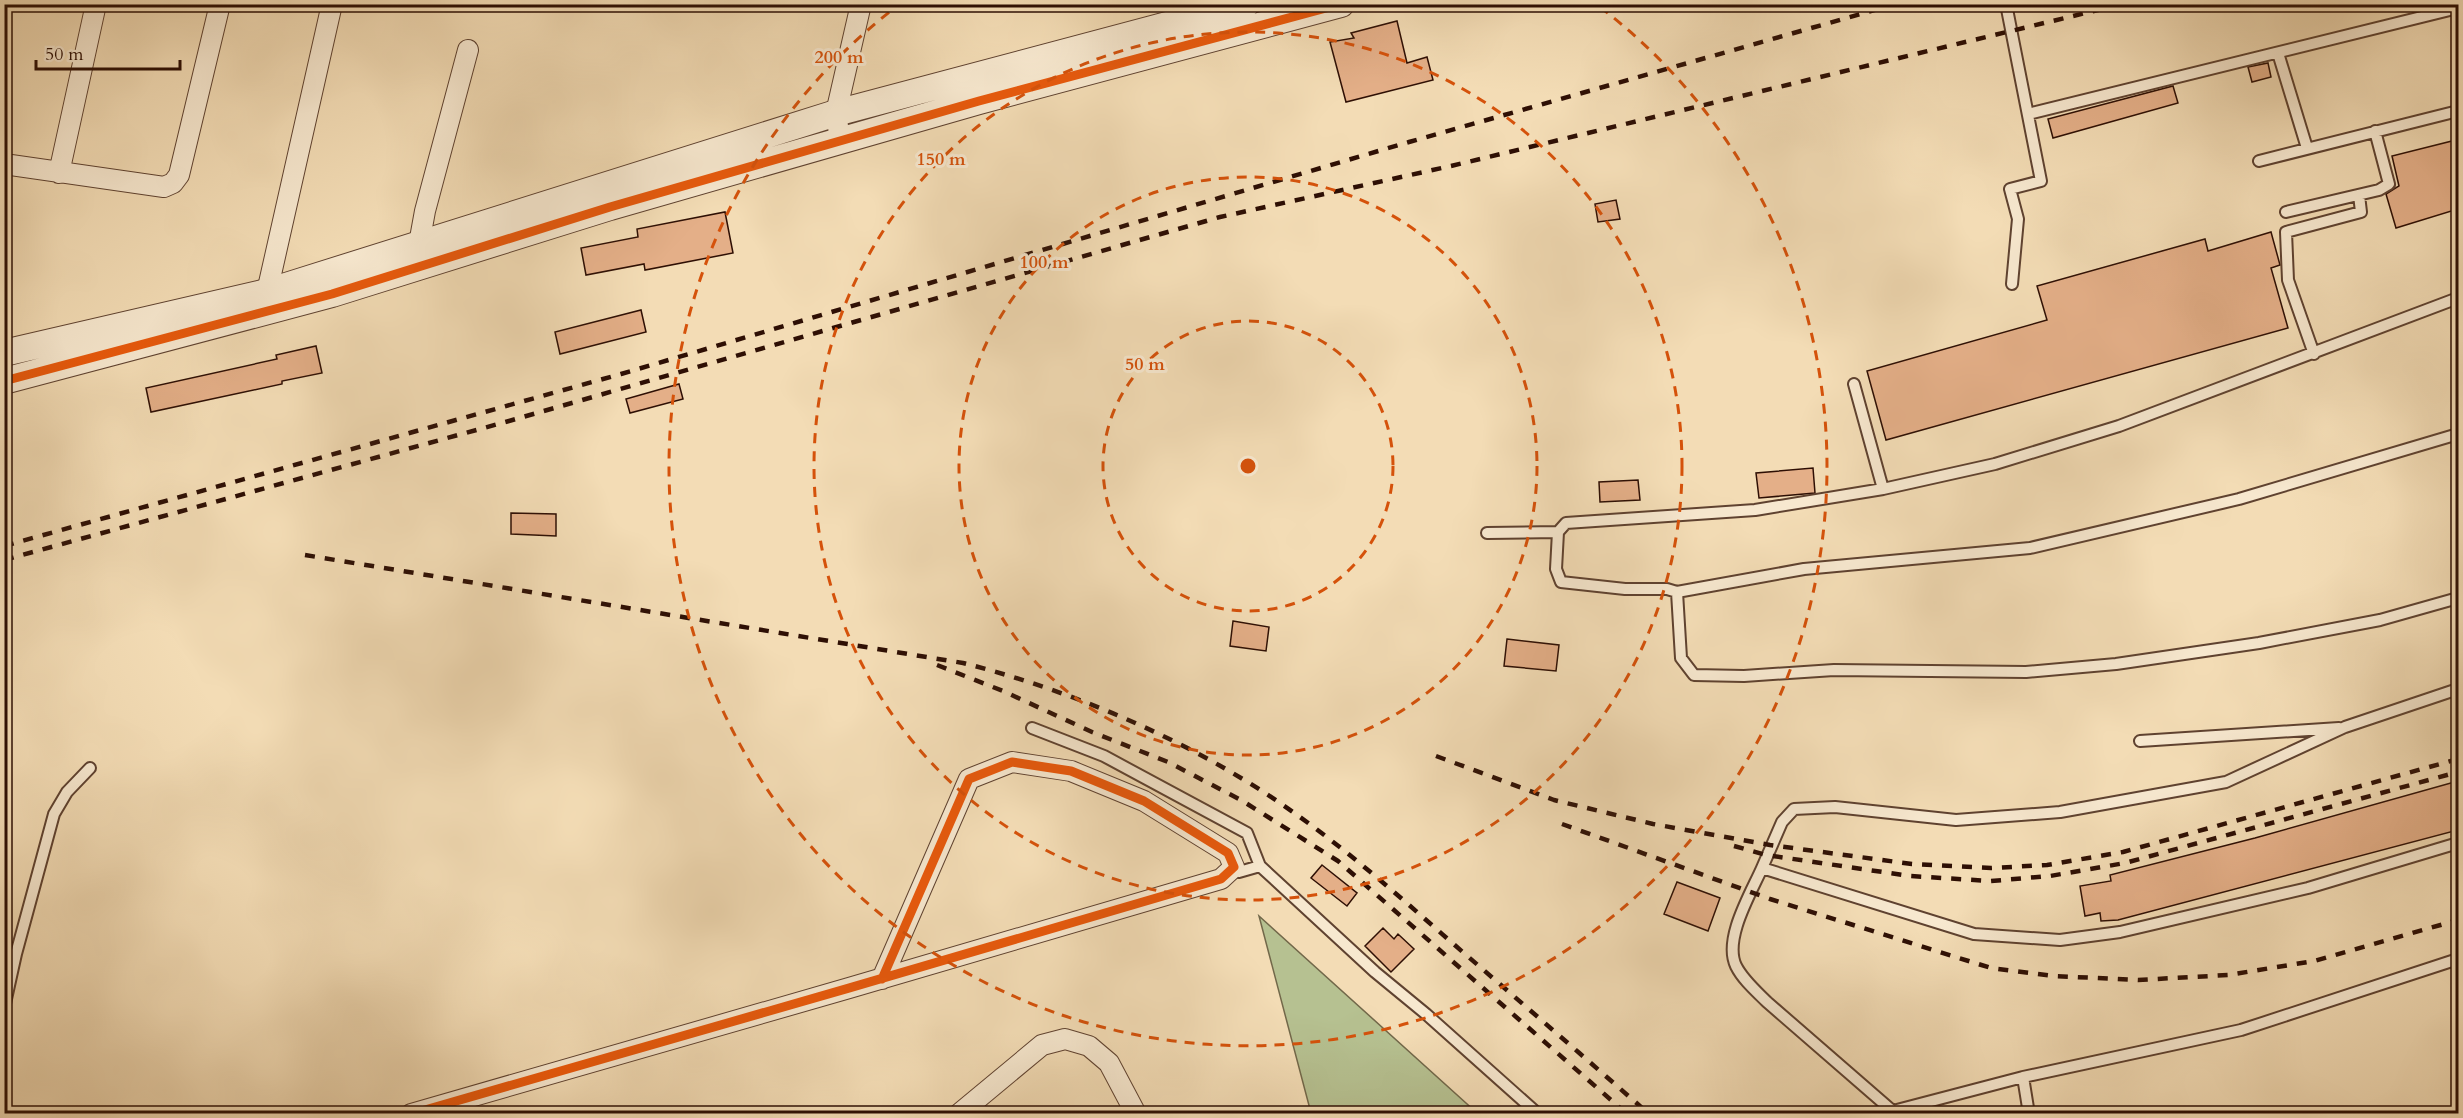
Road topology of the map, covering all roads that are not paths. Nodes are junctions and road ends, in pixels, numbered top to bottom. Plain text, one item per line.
1 (96, 4) edge
2 (220, 4) edge
3 (332, 4) edge
4 (861, 4) edge
5 (1246, 4) edge
6 (1341, 4) edge
7 (2006, 4) edge
8 (2458, 8) edge
9 (468, 50) dead end
10 (2278, 53) junction
11 (2458, 111) edge
12 (836, 113) junction
13 (2028, 114) junction
14 (2375, 131) junction
15 (840, 141) junction
16 (2307, 148) junction
17 (2259, 161) dead end
18 (4, 164) edge
19 (59, 173) junction
20 (2360, 195) junction
21 (2286, 212) dead end
22 (420, 255) junction
23 (2012, 284) dead end
24 (2458, 298) edge
25 (266, 302) junction
26 (4, 353) edge
27 (2314, 354) junction
28 (4, 381) edge
29 (1854, 384) dead end
30 (2458, 434) edge
31 (1883, 489) junction
32 (1558, 532) junction
33 (1486, 533) dead end
34 (1677, 592) junction
35 (2458, 598) edge
36 (2458, 688) edge
37 (1032, 728) dead end
38 (2345, 728) junction
39 (2140, 741) dead end
40 (90, 768) dead end
41 (2458, 843) edge
42 (1260, 866) junction
43 (1233, 867) junction
44 (1762, 868) junction
45 (2458, 959) edge
46 (882, 979) junction
47 (4, 1008) edge
48 (2023, 1077) junction
49 (1895, 1112) edge
50 (411, 1113) edge
51 (959, 1113) edge
52 (1136, 1113) edge
53 (1538, 1113) edge
54 (2029, 1113) edge

1 - 19 street
2 - 19 street
3 - 25 street
4 - 12 street
5 - 12 street
6 - 15 street
7 - 13 lane
8 - 10 lane
9 - 22 street
10 - 13 lane
10 - 16 lane
11 - 14 lane
12 - 15 street
12 - 22 street
13 - 23 lane
14 - 16 lane
14 - 20 lane
15 - 22 street
16 - 17 lane
18 - 19 street
20 - 21 lane
20 - 27 lane
22 - 25 street
24 - 27 lane
25 - 26 street
25 - 28 street
27 - 31 lane
29 - 31 lane
30 - 34 lane
31 - 32 lane
32 - 33 lane
32 - 34 lane
34 - 35 lane
36 - 38 lane
37 - 42 lane
38 - 39 lane
38 - 44 lane
40 - 47 lane
41 - 44 lane
42 - 43 lane
42 - 53 lane
43 - 46 street
43 - 46 street
44 - 49 lane
45 - 48 lane
46 - 50 street
48 - 49 lane
48 - 54 lane
51 - 52 street

